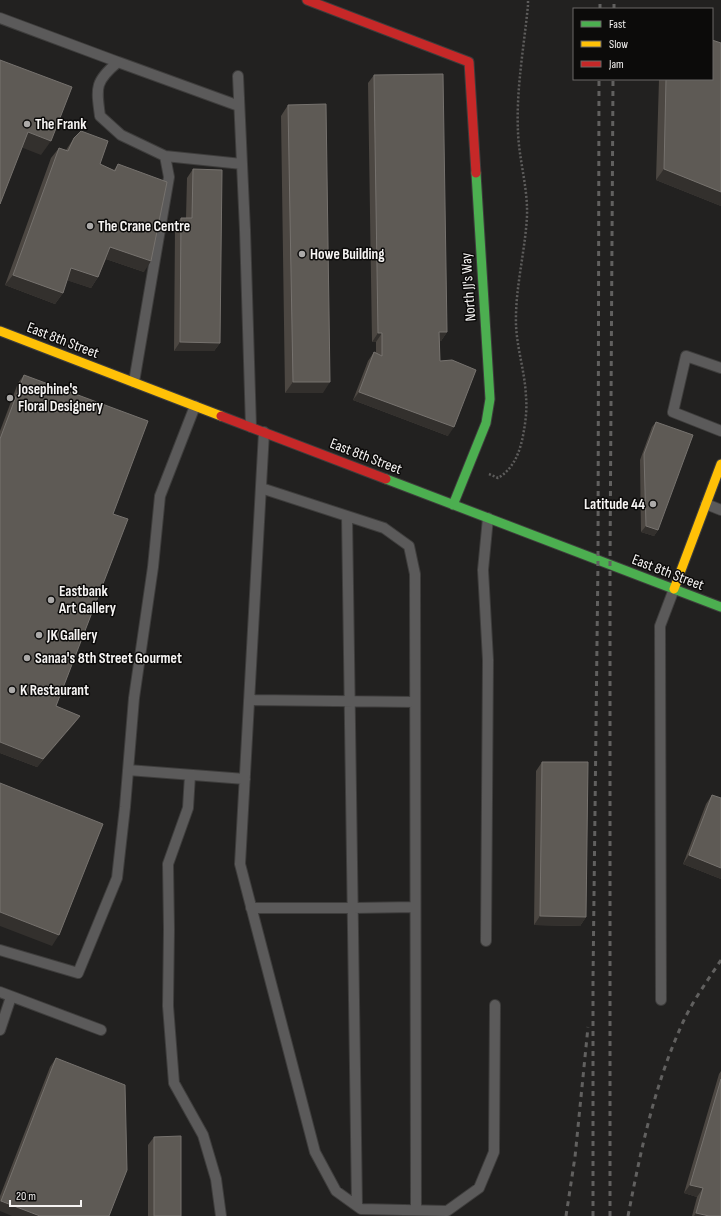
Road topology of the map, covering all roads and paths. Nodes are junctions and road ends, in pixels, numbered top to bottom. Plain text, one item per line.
1 (307, 0) edge
2 (528, 0) edge
3 (0, 18) edge
4 (118, 62) junction
5 (238, 76) dead end
6 (239, 106) junction
7 (165, 156) junction
8 (242, 164) junction
9 (0, 331) edge
10 (721, 368) edge
11 (134, 382) junction
12 (195, 406) junction
13 (251, 427) junction
14 (721, 431) edge
15 (264, 432) junction
16 (721, 464) edge
17 (469, 466) junction
18 (261, 488) junction
19 (706, 504) junction
20 (453, 505) junction
21 (721, 510) edge
22 (347, 516) junction
23 (488, 518) junction
24 (674, 589) junction
25 (721, 607) edge
26 (249, 700) junction
27 (350, 701) junction
28 (415, 702) junction
29 (128, 770) junction
30 (190, 775) junction
31 (245, 779) junction
32 (415, 907) junction
33 (251, 908) junction
34 (353, 908) junction
35 (486, 941) dead end
36 (0, 950) edge
37 (0, 992) edge
38 (11, 996) junction
39 (661, 1000) dead end
40 (495, 1005) dead end
41 (0, 1030) edge
42 (101, 1030) dead end
43 (357, 1206) junction
44 (416, 1210) junction
45 (222, 1216) edge

1 - 17 main road, North JJ's Way
2 - 17 path
3 - 4 lane
4 - 6 lane
4 - 7 lane
5 - 6 lane
6 - 8 lane
7 - 8 lane
7 - 11 lane
8 - 13 lane
9 - 11 main road, East 8th Street
10 - 14 lane
11 - 12 main road, East 8th Street
12 - 13 main road, East 8th Street
12 - 29 lane
13 - 15 main road, East 8th Street
15 - 18 lane
15 - 20 main road, East 8th Street
16 - 19 main road
17 - 20 main road, North JJ's Way
18 - 22 lane
18 - 26 lane
19 - 21 lane
19 - 24 main road
20 - 23 main road, East 8th Street
22 - 27 lane
22 - 28 lane
23 - 24 main road, East 8th Street
23 - 35 lane
24 - 25 main road, East 8th Street
24 - 39 lane
26 - 27 lane
26 - 31 lane
27 - 28 lane
27 - 34 lane
28 - 32 lane
29 - 30 lane
29 - 36 lane
30 - 31 lane
30 - 45 lane
31 - 33 lane
32 - 34 lane
32 - 44 lane
33 - 34 lane
33 - 43 lane
34 - 43 lane
37 - 38 lane
38 - 41 lane
38 - 42 lane
40 - 44 lane
43 - 44 lane

